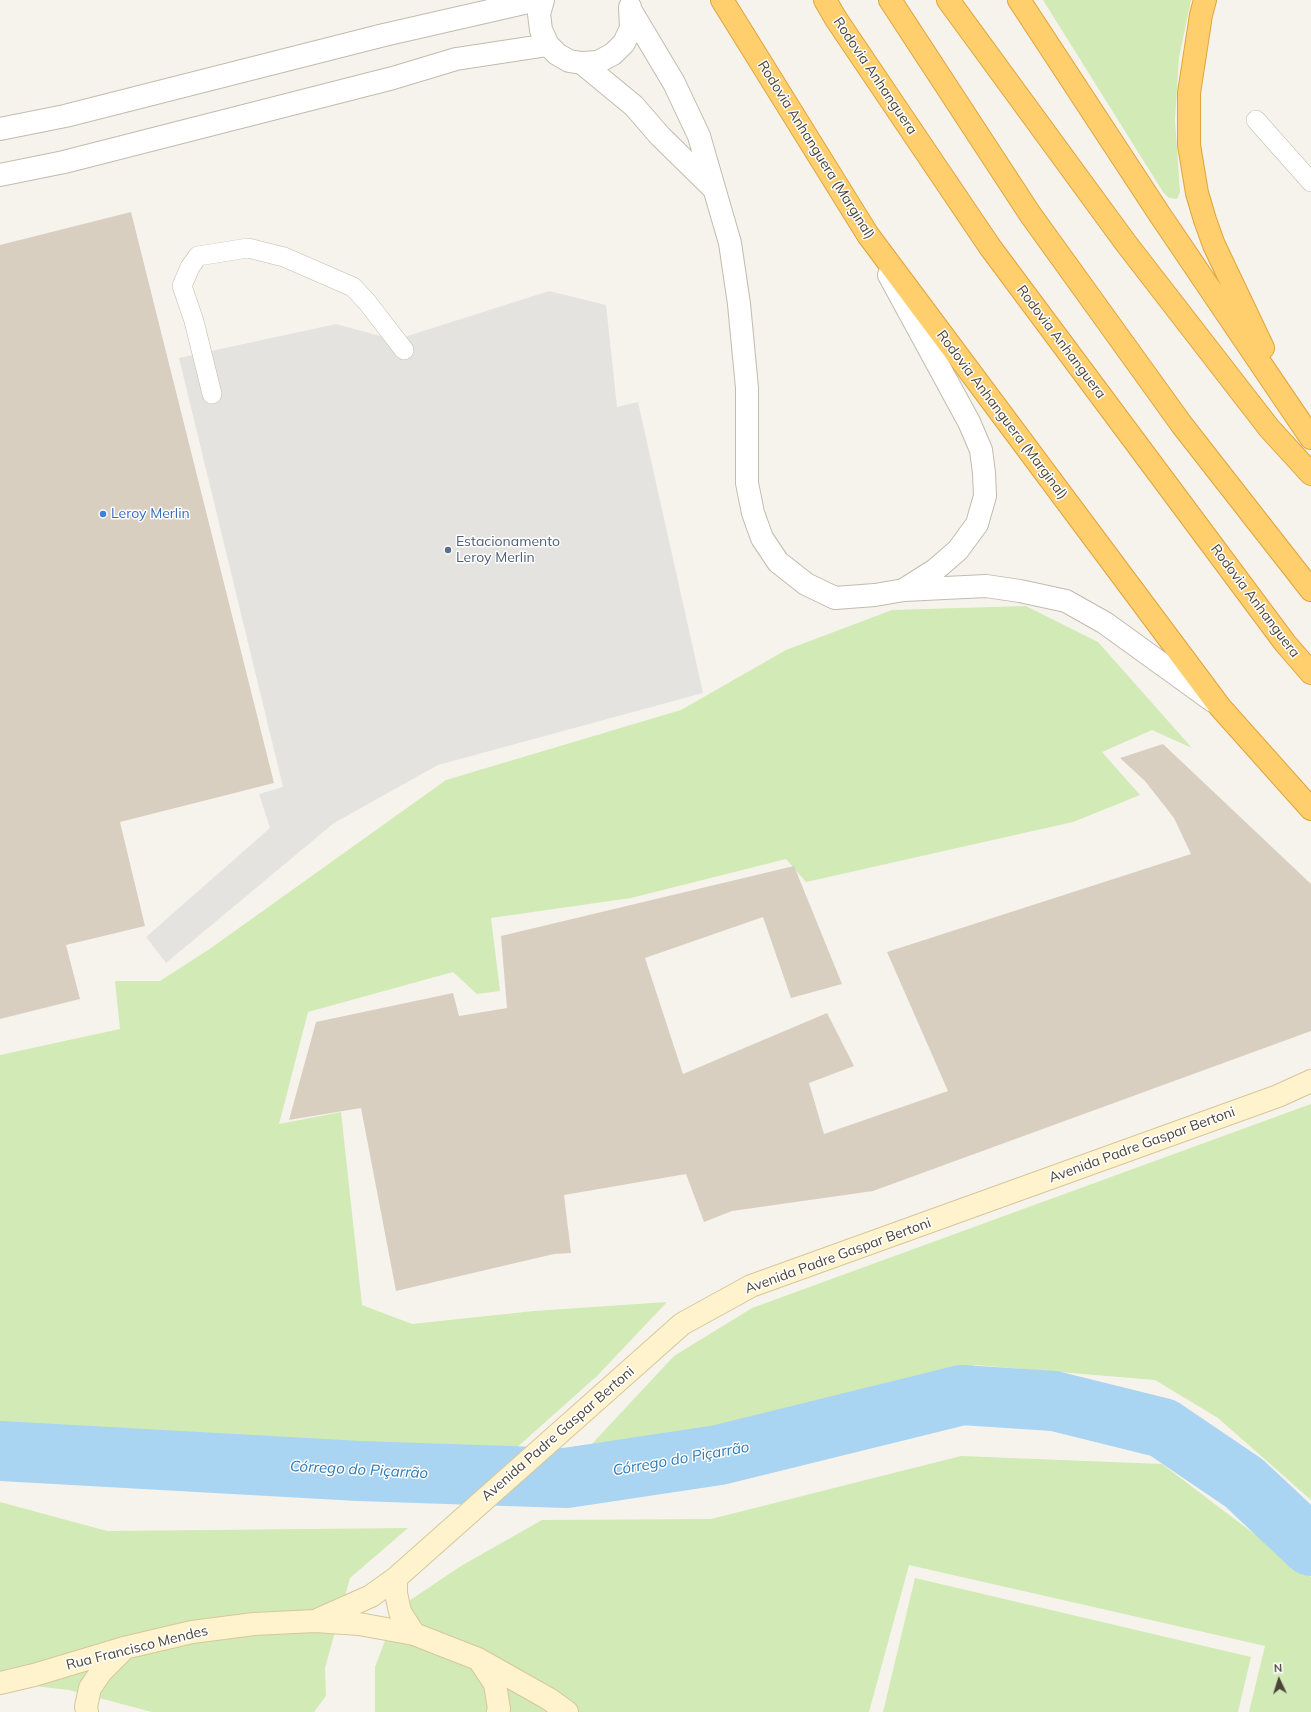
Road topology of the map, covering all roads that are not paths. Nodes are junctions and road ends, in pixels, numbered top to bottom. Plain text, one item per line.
1 (537, 0) edge
2 (543, 0) edge
3 (722, 0) edge
4 (825, 0) edge
5 (890, 0) edge
6 (948, 0) edge
7 (1019, 0) edge
8 (1205, 0) edge
9 (629, 6) edge
10 (548, 44) junction
11 (582, 63) junction
12 (1256, 120) dead end
13 (0, 129) edge
14 (0, 175) edge
15 (1311, 182) edge
16 (713, 188) junction
17 (868, 235) junction
18 (404, 350) dead end
19 (212, 394) dead end
20 (1294, 412) junction
21 (1311, 438) edge
22 (1311, 474) edge
23 (904, 590) junction
24 (1311, 590) edge
25 (1311, 673) edge
26 (1220, 707) junction
27 (1311, 809) edge
28 (1311, 1081) edge
29 (396, 1578) junction
30 (315, 1621) junction
31 (414, 1634) junction
32 (124, 1648) junction
33 (478, 1659) junction
34 (0, 1683) edge
35 (87, 1712) edge
36 (498, 1712) edge
37 (567, 1712) edge

1 - 13 street
2 - 10 street
3 - 17 highway, Rodovia Anhanguera (Marginal)
4 - 25 highway, Rodovia Anhanguera
5 - 24 highway
6 - 22 highway
7 - 20 highway
8 - 20 highway
9 - 11 street
9 - 16 street
10 - 11 street
10 - 14 street
11 - 16 street
12 - 15 lane
16 - 23 street
17 - 23 street
17 - 26 highway, Rodovia Anhanguera (Marginal)
18 - 19 lane
20 - 21 highway
23 - 26 street
26 - 27 highway, Rodovia Anhanguera (Marginal)
28 - 29 street, Avenida Padre Gaspar Bertoni
29 - 30 street, Avenida Padre Gaspar Bertoni
29 - 31 street
30 - 31 street, Rua Francisco Mendes
30 - 32 street, Rua Francisco Mendes
31 - 33 street, Rua Francisco Mendes
32 - 34 street, Rua Francisco Mendes
32 - 35 street
33 - 36 street
33 - 37 street, Rua Francisco Mendes

